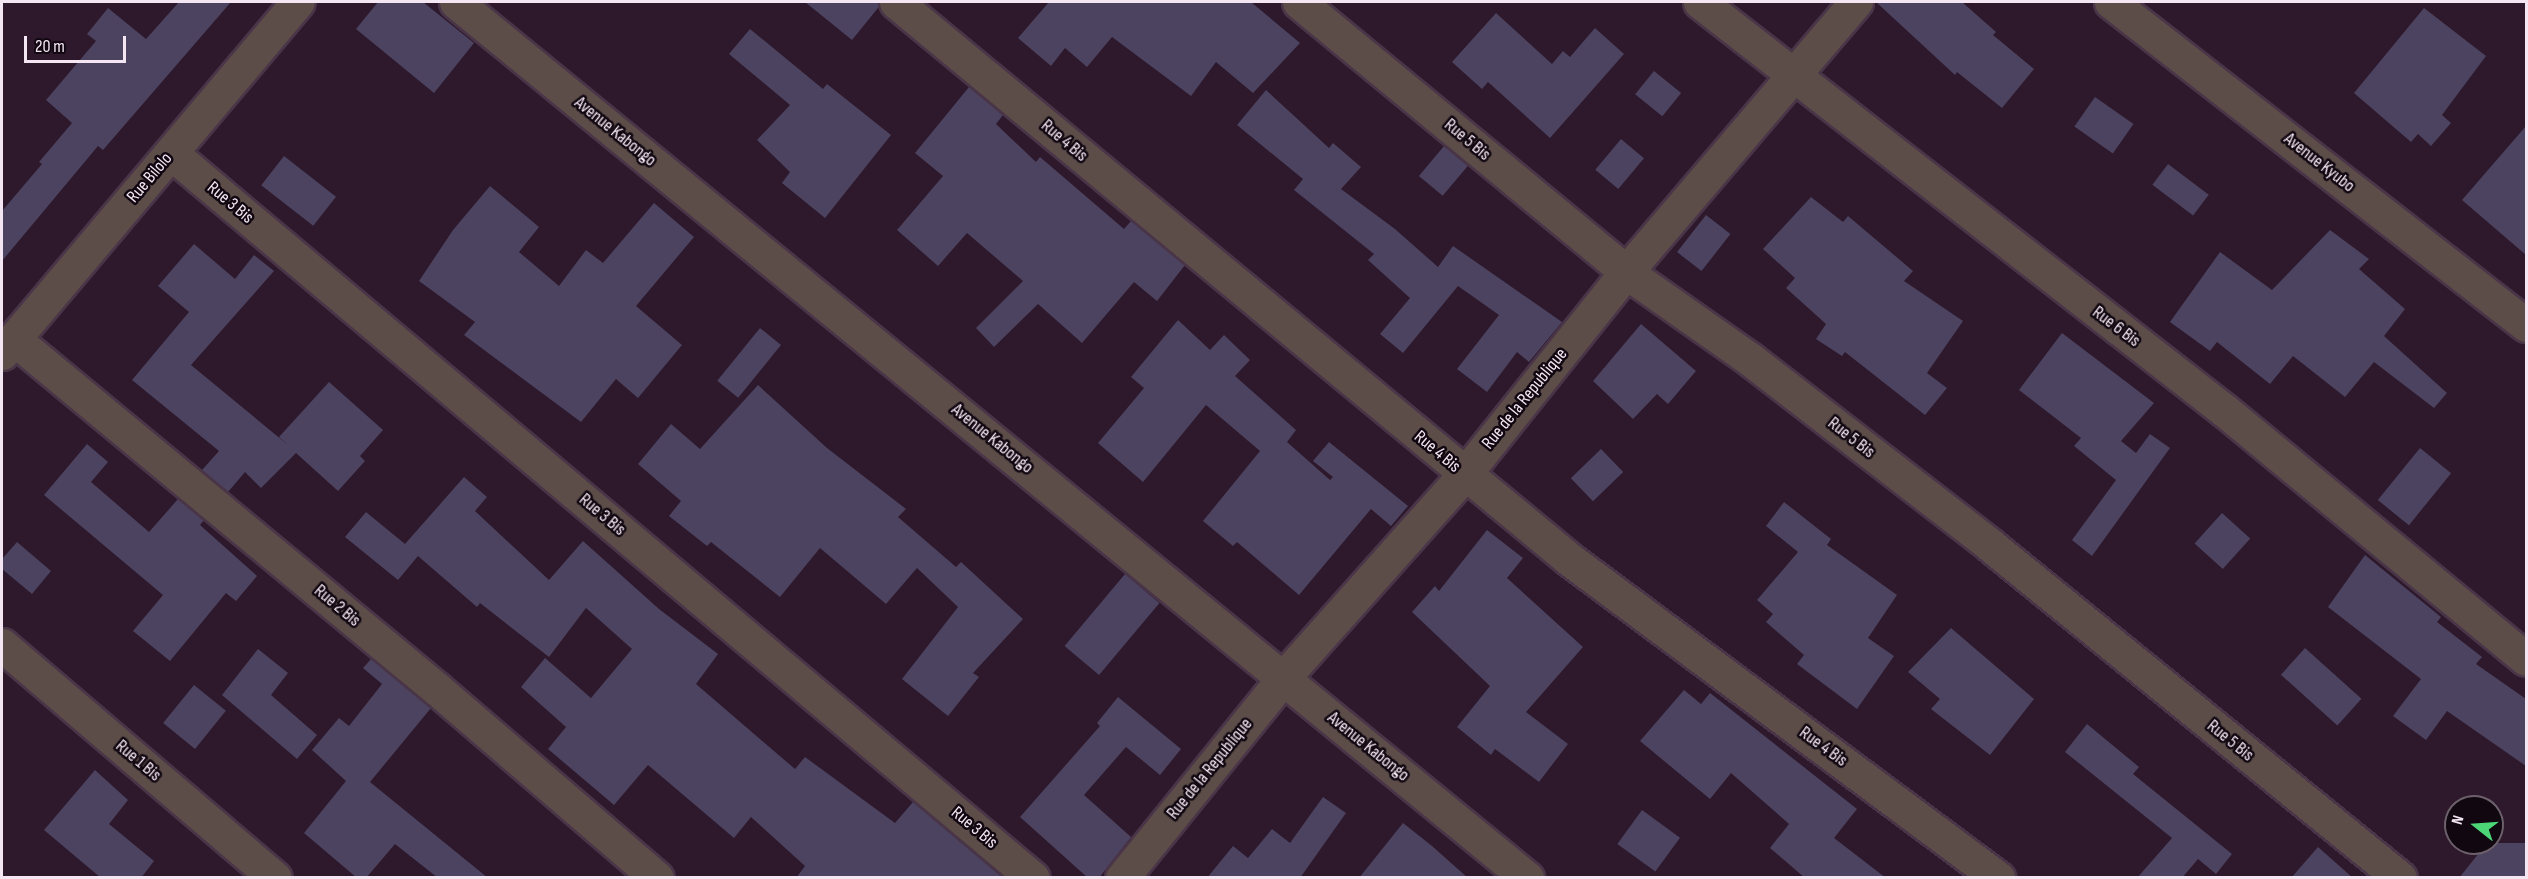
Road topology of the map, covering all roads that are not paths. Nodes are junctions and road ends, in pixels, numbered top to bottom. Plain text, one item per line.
1 (298, 2) edge
2 (456, 2) edge
3 (896, 2) edge
4 (1299, 2) edge
5 (1700, 2) edge
6 (1856, 2) edge
7 (2111, 2) edge
8 (1793, 77) junction
9 (171, 153) junction
10 (1626, 272) junction
11 (2526, 325) edge
12 (8, 346) edge
13 (1464, 475) junction
14 (2, 645) edge
15 (2526, 659) edge
16 (1284, 677) junction
17 (275, 878) edge
18 (657, 878) edge
19 (1033, 878) edge
20 (1122, 878) edge
21 (1527, 878) edge
22 (1998, 878) edge
23 (2400, 878) edge

1 - 9 street, Rue Bilolo
2 - 16 street, Avenue Kabongo
3 - 13 street, Rue 4 Bis
4 - 10 street, Rue 5 Bis
5 - 8 street, Rue 6 Bis
6 - 8 street, Rue de la Republique
7 - 11 street, Avenue Kyubo
8 - 10 street, Rue de la Republique
8 - 15 street, Rue 6 Bis
9 - 12 street, Rue Bilolo
9 - 19 street, Rue 3 Bis
10 - 13 street, Rue de la Republique
10 - 23 street, Rue 5 Bis
12 - 18 street, Rue 2 Bis
13 - 16 street, Rue de la Republique
13 - 22 street, Rue 4 Bis
14 - 17 street, Rue 1 Bis
16 - 20 street, Rue de la Republique
16 - 21 street, Avenue Kabongo

